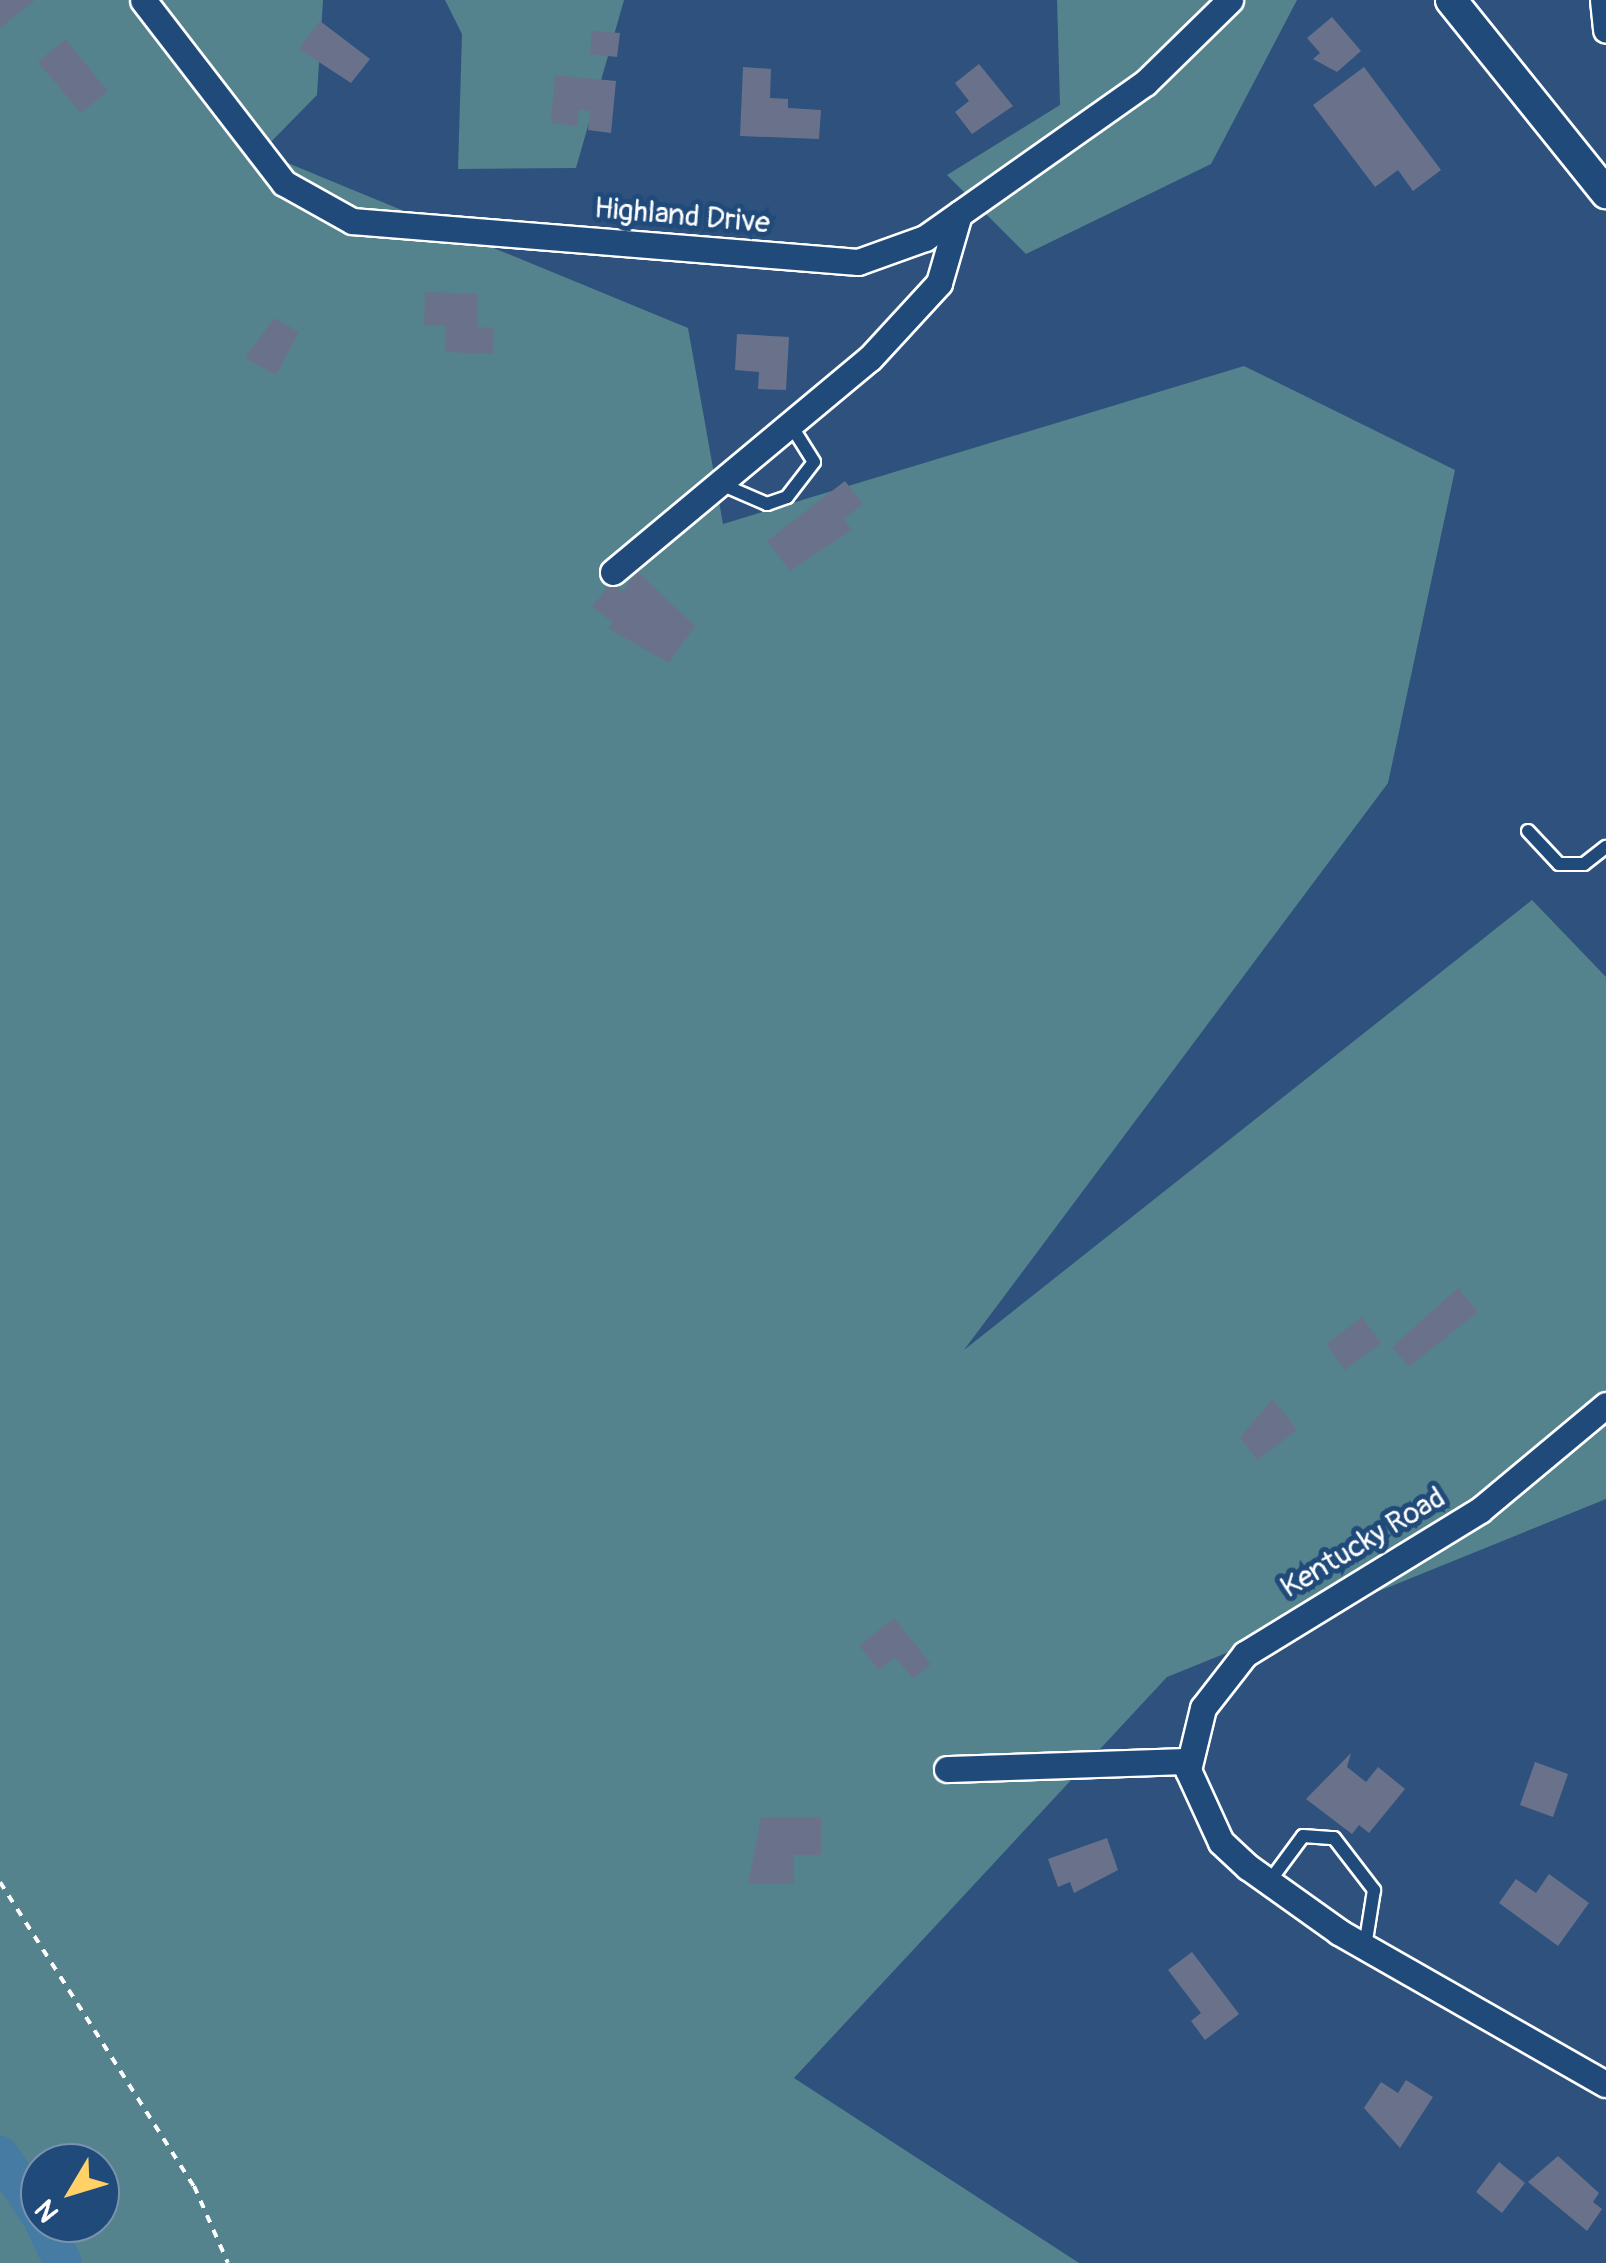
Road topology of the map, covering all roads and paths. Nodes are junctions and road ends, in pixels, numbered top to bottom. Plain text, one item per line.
1 (144, 0) edge
2 (1230, 0) edge
3 (1451, 0) edge
4 (1602, 0) edge
5 (1606, 30) edge
6 (1606, 192) edge
7 (959, 214) junction
8 (792, 427) junction
9 (723, 485) junction
10 (614, 572) dead end
11 (1528, 832) dead end
12 (1606, 847) edge
13 (1606, 1405) edge
14 (1188, 1761) junction
15 (947, 1769) dead end
16 (0, 1882) edge
17 (1269, 1882) junction
18 (1364, 1946) junction
19 (1606, 2084) edge
20 (228, 2263) edge

1 - 7 street, Highland Drive
2 - 7 street, Highland Drive
3 - 6 street
4 - 5 street
7 - 8 street
8 - 9 street
8 - 9 lane
9 - 10 street
11 - 12 lane
13 - 14 street, Kentucky Road
14 - 15 street
14 - 17 street
16 - 20 path
17 - 18 street
17 - 18 lane
18 - 19 street

